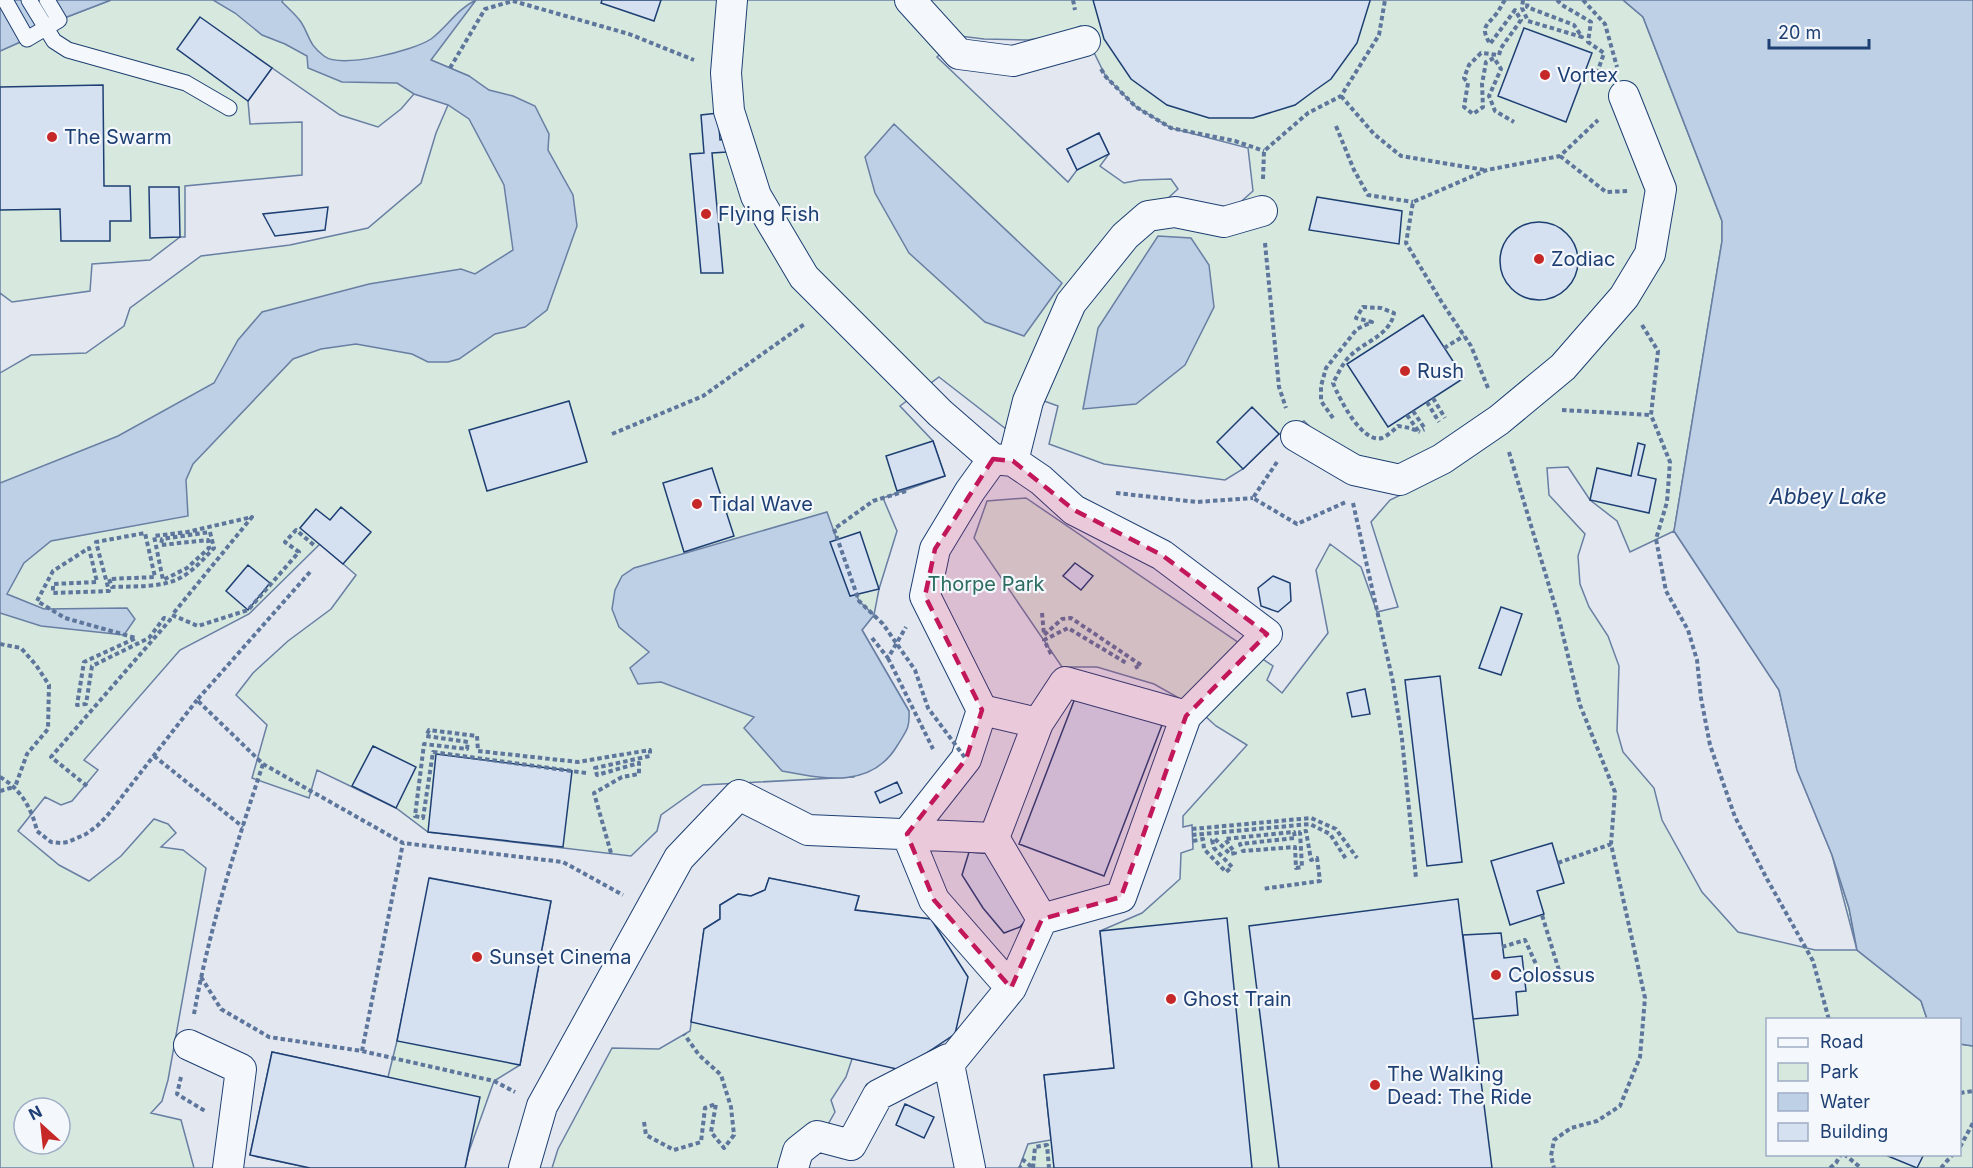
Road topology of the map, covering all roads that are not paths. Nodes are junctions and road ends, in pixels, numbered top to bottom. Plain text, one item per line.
1 (5, 0) edge
2 (29, 0) edge
3 (47, 0) edge
4 (732, 0) edge
5 (910, 0) edge
6 (45, 28) junction
7 (1085, 41) road end
8 (1624, 96) road end
9 (229, 108) dead end
10 (1262, 211) road end
11 (1296, 436) road end
12 (1003, 460) junction
13 (982, 710) junction
14 (1186, 716) junction
15 (1038, 723) junction
16 (907, 834) junction
17 (994, 838) junction
18 (1042, 919) junction
19 (1011, 988) junction
20 (189, 1045) road end
21 (949, 1064) junction
22 (228, 1168) edge
23 (524, 1168) edge
24 (793, 1168) edge
25 (970, 1168) edge

1 - 6 lane
2 - 6 lane
3 - 6 lane
4 - 12 street
5 - 7 street
6 - 9 lane
8 - 11 street
10 - 12 street
12 - 13 street
12 - 14 street
13 - 15 street
13 - 16 street
14 - 15 street
14 - 18 street
15 - 17 street
16 - 17 street
16 - 19 street
16 - 23 street
17 - 18 street
18 - 19 street
19 - 21 street
20 - 22 street
21 - 24 street
21 - 25 street

